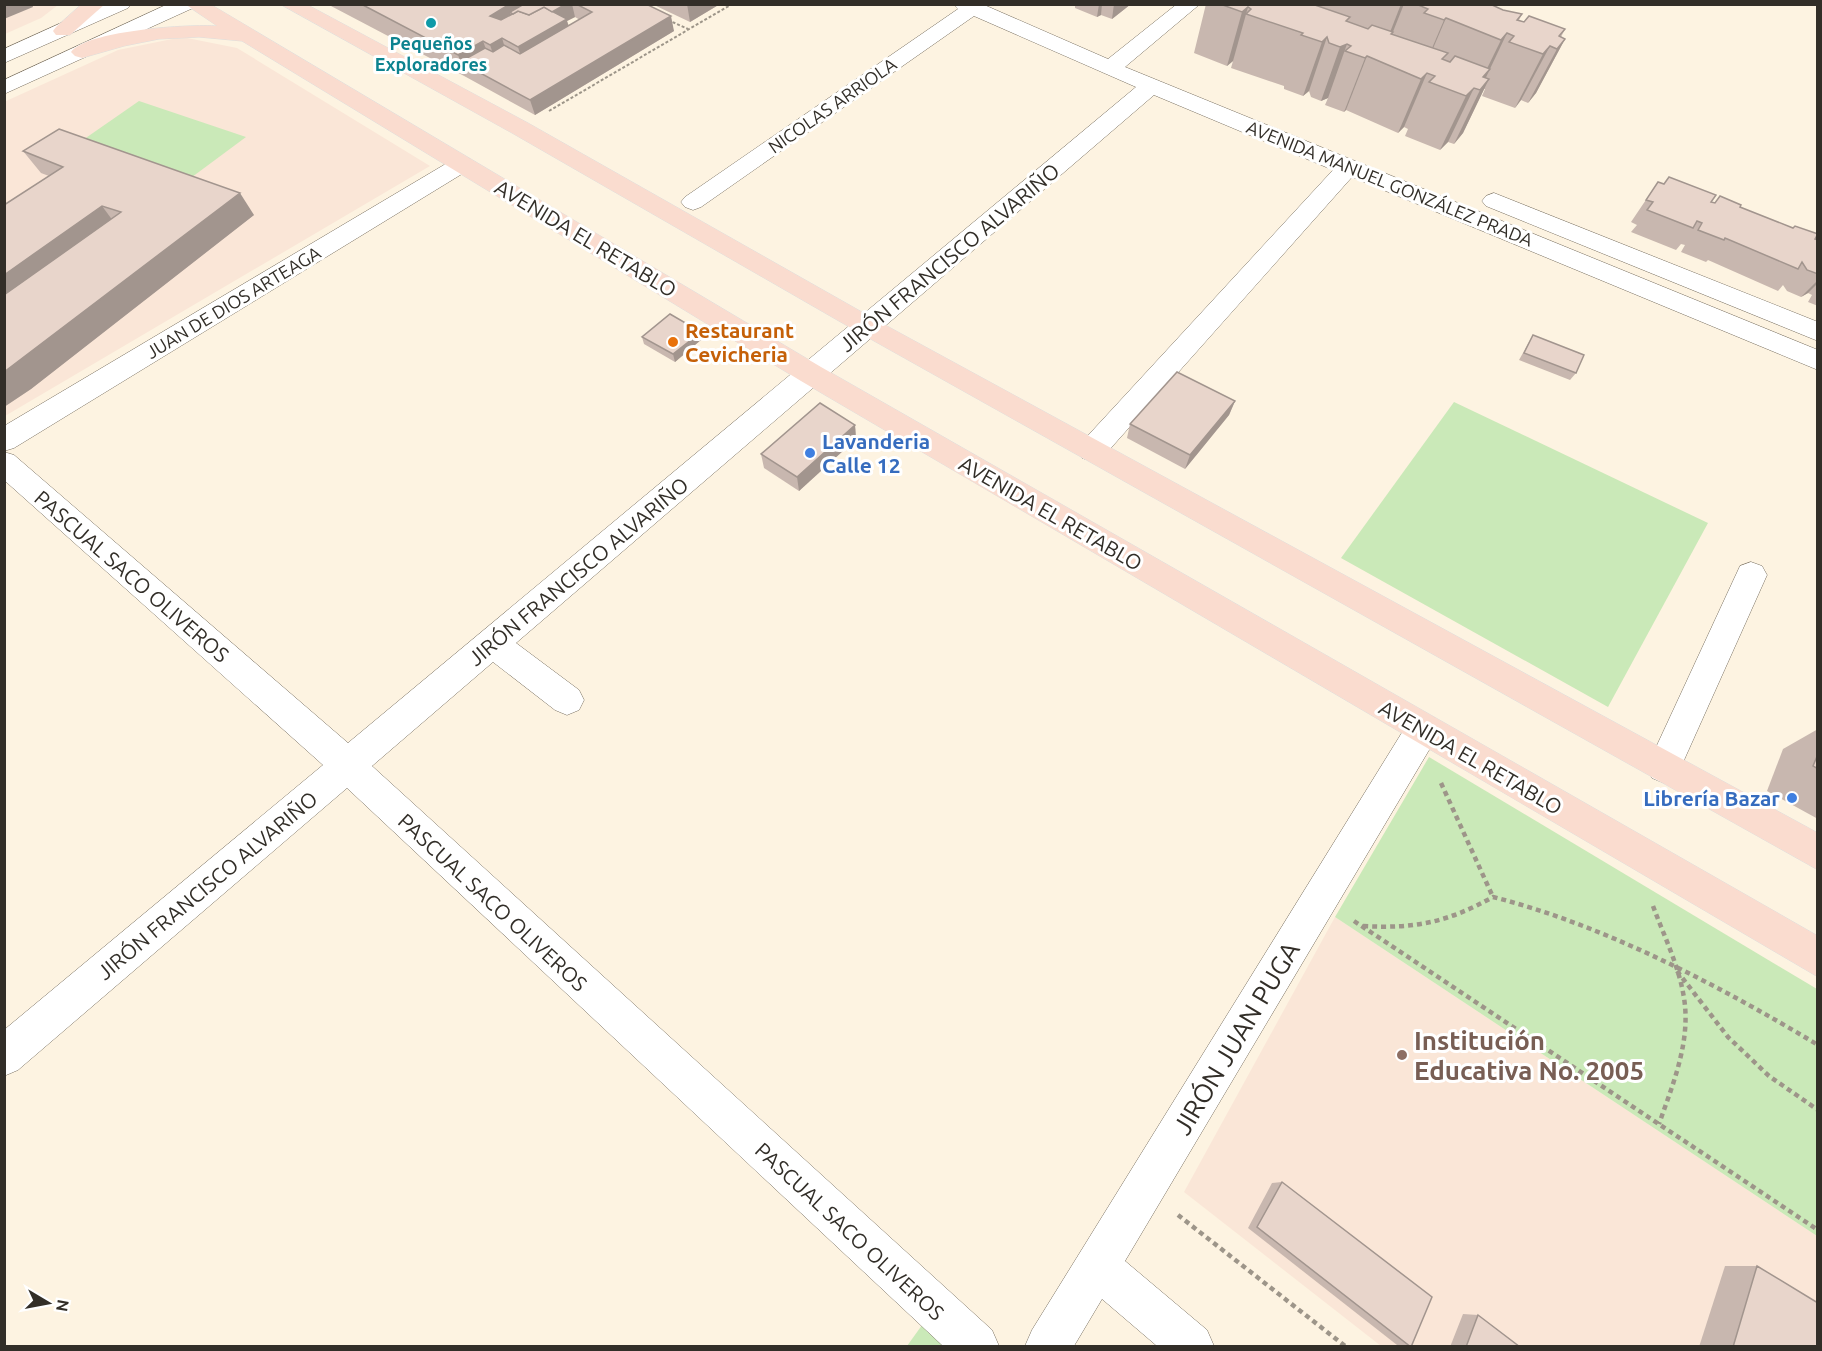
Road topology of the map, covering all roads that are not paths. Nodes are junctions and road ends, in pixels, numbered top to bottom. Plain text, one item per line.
1 (95, 4) edge
2 (121, 4) edge
3 (186, 4) edge
4 (195, 4) edge
5 (1013, 4) edge
6 (1190, 4) edge
7 (292, 5) edge
8 (968, 6) edge
9 (63, 31) junction
10 (251, 39) junction
11 (82, 52) junction
12 (1130, 53) junction
13 (4, 57) edge
14 (1111, 68) junction
15 (1157, 76) junction
16 (4, 88) edge
17 (1354, 152) junction
18 (462, 164) junction
19 (1474, 193) dead end
20 (693, 202) dead end
21 (867, 326) junction
22 (1818, 332) edge
23 (1818, 361) edge
24 (811, 374) junction
25 (4, 440) edge
26 (1092, 450) junction
27 (4, 463) edge
28 (1750, 575) dead end
29 (492, 643) junction
30 (567, 700) dead end
31 (1423, 729) junction
32 (348, 765) junction
33 (1664, 768) junction
34 (1818, 853) edge
35 (1818, 958) edge
36 (4, 1056) edge
37 (1097, 1266) junction
38 (976, 1347) edge
39 (1048, 1347) edge
40 (1191, 1347) edge

1 - 9 main road
2 - 9 street
3 - 11 street
4 - 10 main road, AVENIDA EL RETABLO
5 - 12 street, AVENIDA MANUEL GONZÁLEZ PRADA
6 - 12 street
7 - 21 main road
8 - 14 street, AVENIDA MANUEL GONZÁLEZ PRADA
8 - 20 street, NICOLAS ARRIOLA
9 - 13 street
10 - 11 main road
10 - 18 main road, AVENIDA EL RETABLO
11 - 16 street
12 - 14 street
12 - 15 street, AVENIDA MANUEL GONZÁLEZ PRADA
14 - 15 street, AVENIDA MANUEL GONZÁLEZ PRADA
15 - 17 street, AVENIDA MANUEL GONZÁLEZ PRADA
15 - 21 street, JIRÓN FRANCISCO ALVARIÑO
17 - 23 street, AVENIDA MANUEL GONZÁLEZ PRADA
17 - 26 street
18 - 24 main road, AVENIDA EL RETABLO
18 - 25 street, JUAN DE DIOS ARTEAGA
19 - 22 street, AVENIDA MANUEL GONZÁLEZ PRADA
21 - 24 street, JIRÓN FRANCISCO ALVARIÑO
21 - 26 main road
24 - 29 street, JIRÓN FRANCISCO ALVARIÑO
24 - 31 main road, AVENIDA EL RETABLO
26 - 33 main road
27 - 32 street, PASCUAL SACO OLIVEROS
28 - 33 street
29 - 30 street
29 - 32 street, JIRÓN FRANCISCO ALVARIÑO
31 - 35 main road, AVENIDA EL RETABLO
31 - 37 street, JIRÓN JUAN PUGA
32 - 36 street, JIRÓN FRANCISCO ALVARIÑO
32 - 38 street, PASCUAL SACO OLIVEROS
33 - 34 main road
37 - 39 street, JIRÓN JUAN PUGA
37 - 40 street

